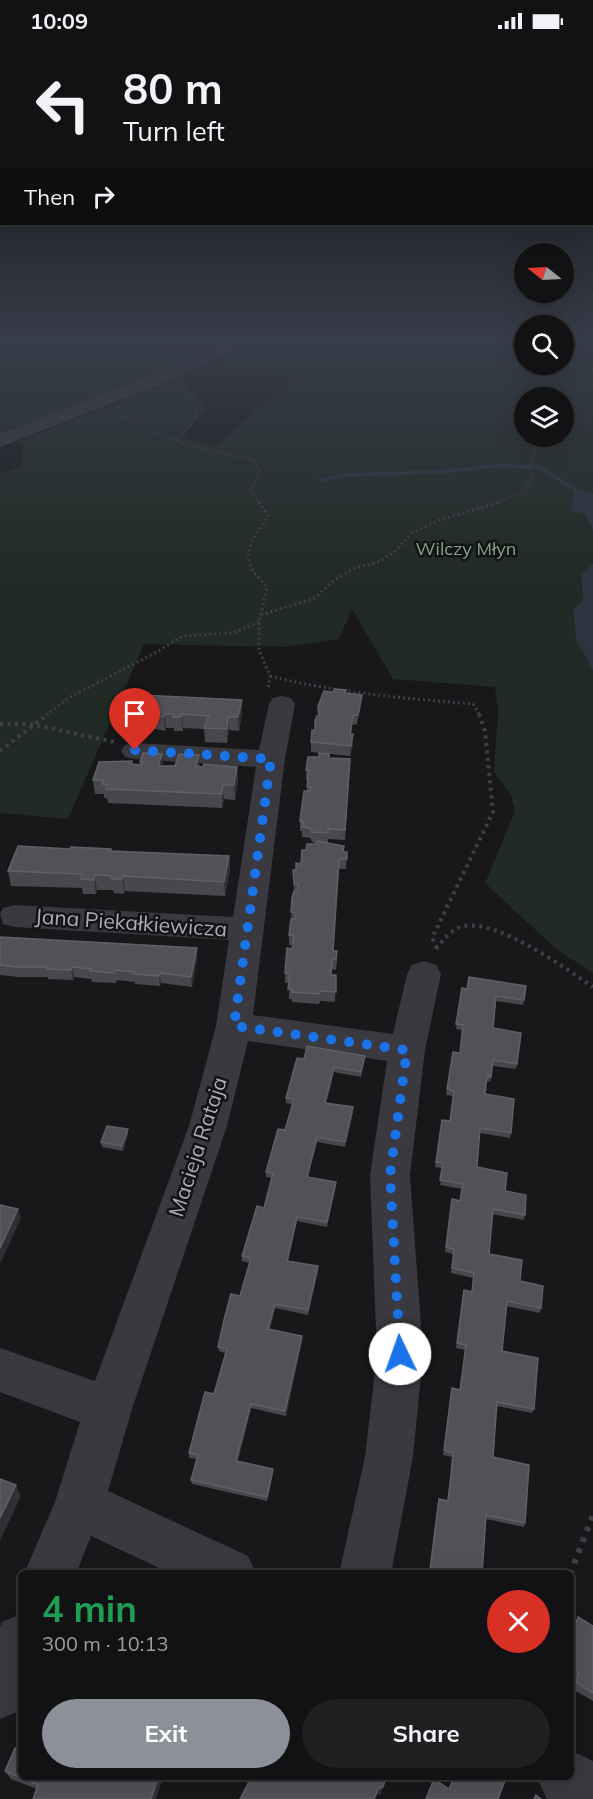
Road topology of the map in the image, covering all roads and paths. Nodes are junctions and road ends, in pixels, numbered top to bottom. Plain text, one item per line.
1 (50, 421) edge
2 (142, 421) edge
3 (193, 421) edge
4 (176, 440) junction
5 (0, 441) edge
6 (537, 447) edge
7 (261, 615) junction
8 (259, 622) junction
9 (276, 690) junction
10 (0, 724) edge
11 (31, 724) junction
12 (135, 750) joint
13 (0, 751) edge
14 (271, 759) junction
15 (15, 916) dead end
16 (248, 930) junction
17 (430, 961) junction
18 (593, 987) edge
19 (234, 1026) junction
20 (407, 1050) junction
21 (0, 1370) edge
22 (108, 1409) junction
23 (79, 1504) junction
24 (593, 1515) edge
25 (52, 1570) edge
26 (221, 1570) edge
27 (366, 1570) edge
28 (572, 1570) edge
29 (569, 1780) edge
30 (593, 1794) edge

1 - 5 street
2 - 4 path
3 - 4 path
4 - 7 path
6 - 7 path
7 - 8 path
8 - 9 path
8 - 11 path
9 - 14 street, Macieja Rataja
9 - 17 path
10 - 11 path
11 - 12 path
11 - 13 path
12 - 14 street
14 - 16 street, Macieja Rataja
15 - 16 street, Jana Piekałkiewicza
16 - 19 street, Macieja Rataja
17 - 18 path
17 - 20 street
19 - 20 street
19 - 22 street, Macieja Rataja
20 - 27 street
21 - 22 street
22 - 23 street, Macieja Rataja
23 - 25 street, Macieja Rataja
23 - 26 street
24 - 28 path
29 - 30 street

